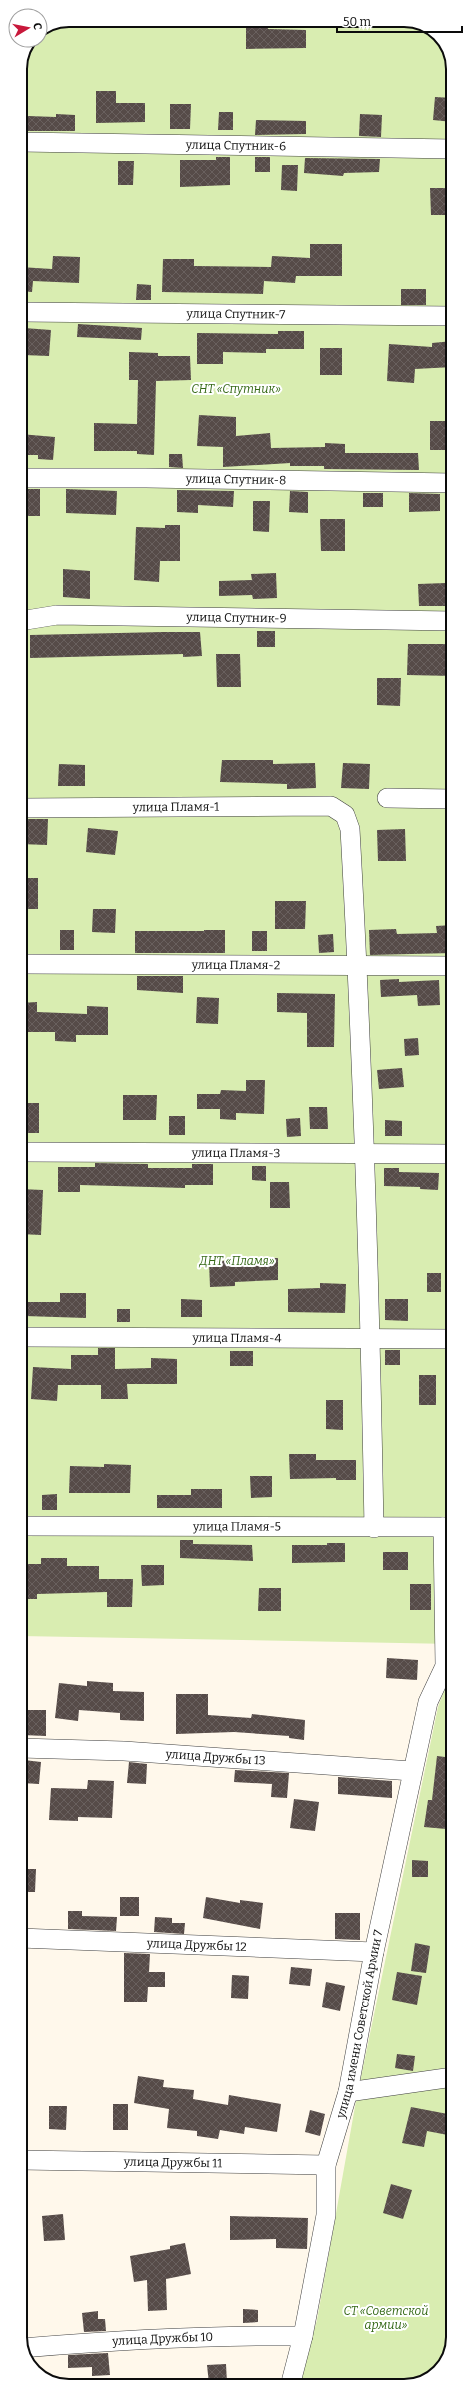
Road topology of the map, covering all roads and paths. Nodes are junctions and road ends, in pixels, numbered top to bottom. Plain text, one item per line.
1 (27, 142) edge
2 (446, 149) edge
3 (27, 312) edge
4 (446, 316) edge
5 (27, 478) edge
6 (446, 483) edge
7 (27, 620) edge
8 (446, 621) edge
9 (387, 798) dead end
10 (446, 799) edge
11 (27, 808) edge
12 (27, 964) edge
13 (358, 965) junction
14 (446, 966) edge
15 (27, 1152) edge
16 (364, 1154) junction
17 (446, 1154) edge
18 (27, 1337) edge
19 (370, 1339) junction
20 (446, 1339) edge
21 (27, 1526) edge
22 (446, 1527) edge
23 (374, 1528) junction
24 (446, 1669) edge
25 (27, 1748) edge
26 (412, 1771) junction
27 (27, 1938) edge
28 (374, 1952) junction
29 (446, 2078) edge
30 (348, 2092) junction
31 (27, 2160) edge
32 (326, 2165) junction
33 (303, 2336) junction
34 (28, 2347) edge
35 (292, 2379) edge

1 - 2 street, улица Спутник-6
3 - 4 street, улица Спутник-7
5 - 6 street, улица Спутник-8
7 - 8 street, улица Спутник-9
9 - 10 street
11 - 13 street, улица Пламя-1
12 - 13 street, улица Пламя-2
13 - 14 street, улица Пламя-2
13 - 16 street
15 - 16 street, улица Пламя-3
16 - 17 street, улица Пламя-3
16 - 19 street
18 - 19 street, улица Пламя-4
19 - 20 street, улица Пламя-4
19 - 23 street
21 - 23 street, улица Пламя-5
22 - 23 street, улица Пламя-5
24 - 26 street, улица имени Советской Армии 7
25 - 26 street, улица Дружбы 13
26 - 28 street, улица имени Советской Армии 7
27 - 28 street, улица Дружбы 12
28 - 30 street, улица имени Советской Армии 7
29 - 30 street
30 - 32 street, улица имени Советской Армии 7
31 - 32 street, улица Дружбы 11
32 - 33 street, улица имени Советской Армии 7
33 - 34 street, улица Дружбы 10
33 - 35 street, улица имени Советской Армии 7

